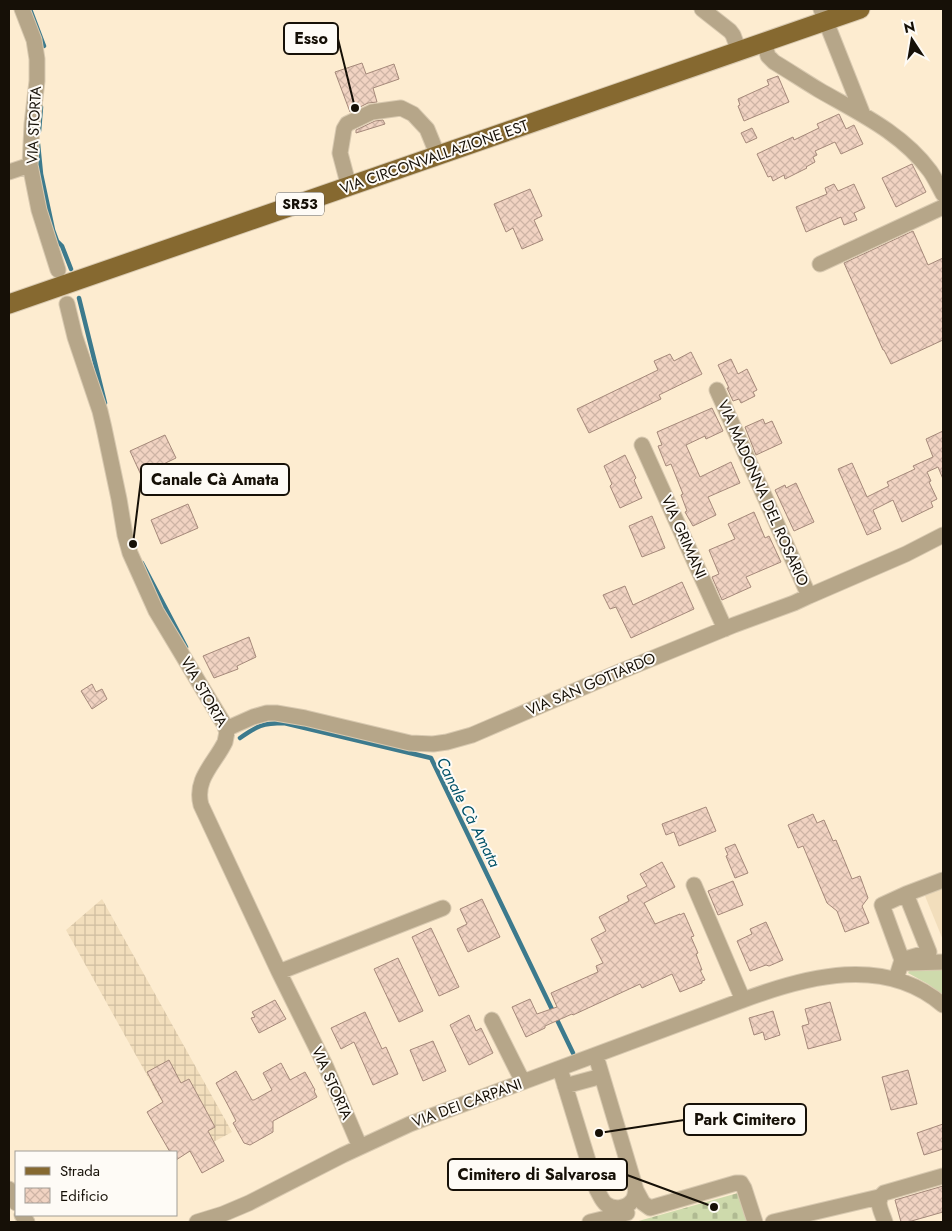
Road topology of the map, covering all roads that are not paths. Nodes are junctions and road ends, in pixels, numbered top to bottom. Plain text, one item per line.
1 (22, 9) edge
2 (702, 9) edge
3 (860, 9) edge
4 (823, 15) edge
5 (764, 42) junction
6 (739, 51) junction
7 (864, 115) junction
8 (438, 156) junction
9 (30, 165) junction
10 (9, 172) edge
11 (349, 187) junction
12 (943, 194) edge
13 (943, 207) edge
14 (820, 264) dead end
15 (58, 270) dead end
16 (9, 304) edge
17 (67, 304) dead end
18 (717, 390) dead end
19 (642, 445) dead end
20 (943, 535) edge
21 (809, 596) junction
22 (725, 629) junction
23 (226, 730) junction
24 (943, 880) edge
25 (694, 885) dead end
26 (906, 894) junction
27 (443, 908) dead end
28 (902, 962) junction
29 (943, 962) edge
30 (279, 972) junction
31 (896, 979) junction
32 (743, 1000) junction
33 (943, 1005) edge
34 (492, 1020) dead end
35 (596, 1056) junction
36 (560, 1069) junction
37 (602, 1076) junction
38 (524, 1082) junction
39 (566, 1086) junction
40 (360, 1146) junction
41 (943, 1176) edge
42 (9, 1190) edge
43 (636, 1190) junction
44 (879, 1197) junction
45 (15, 1201) edge
46 (650, 1208) junction
47 (198, 1222) edge
48 (590, 1222) edge
49 (755, 1222) edge
50 (773, 1222) edge
51 (885, 1222) edge

1 - 9 street, VIA STORTA
2 - 6 street
3 - 4 main road, VIA CIRCONVALLAZIONE EST / SR53
4 - 5 main road, VIA CIRCONVALLAZIONE EST / SR53
4 - 7 street
5 - 6 main road, VIA CIRCONVALLAZIONE EST / SR53
5 - 7 street
6 - 8 main road, VIA CIRCONVALLAZIONE EST / SR53
7 - 12 street
8 - 11 main road, VIA CIRCONVALLAZIONE EST / SR53
8 - 11 street
9 - 10 street
9 - 15 street, VIA STORTA
11 - 16 main road, VIA CIRCONVALLAZIONE EST / SR53
13 - 14 street
17 - 23 street, VIA STORTA
18 - 21 street, VIA MADONNA DEL ROSARIO
19 - 22 street, VIA GRIMANI
20 - 21 street, VIA SAN GOTTARDO
21 - 22 street, VIA SAN GOTTARDO
22 - 23 street, VIA SAN GOTTARDO
23 - 30 street, VIA STORTA
24 - 26 street
25 - 32 street
26 - 28 street
26 - 28 street
27 - 30 street
28 - 29 street
28 - 31 street
30 - 40 street, VIA STORTA
31 - 32 street, VIA DEI CARPANI
31 - 33 street, VIA DEI CARPANI
32 - 35 street, VIA DEI CARPANI
34 - 38 street
35 - 36 street, VIA DEI CARPANI
35 - 37 street
36 - 38 street, VIA DEI CARPANI
36 - 39 street
37 - 39 street
37 - 43 street
38 - 40 street, VIA DEI CARPANI
39 - 43 street
40 - 47 street, VIA DEI CARPANI
41 - 44 street
42 - 45 street
43 - 46 street
44 - 50 street
44 - 51 street
46 - 48 street
46 - 49 street

